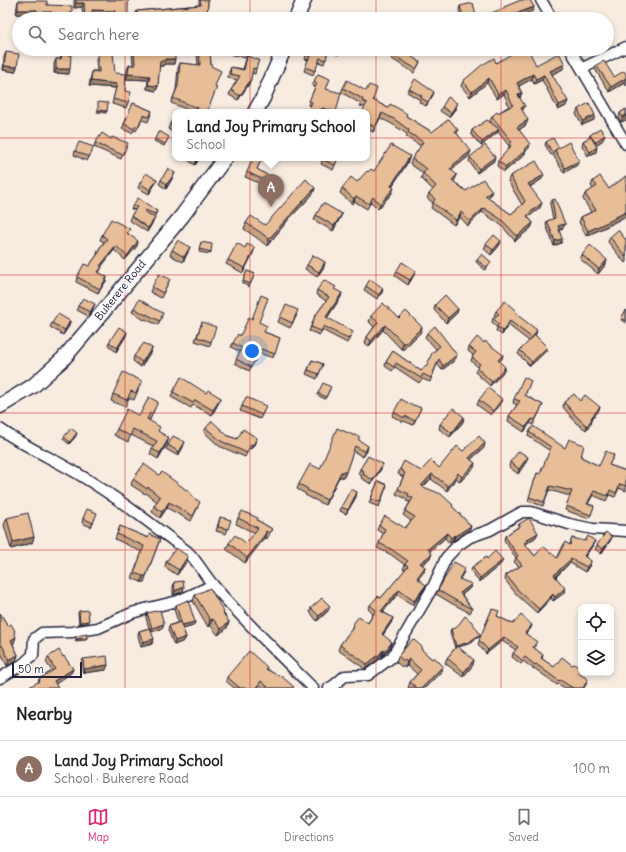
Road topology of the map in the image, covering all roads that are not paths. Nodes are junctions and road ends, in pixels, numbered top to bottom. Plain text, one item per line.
1 (304, 0) edge
2 (541, 0) edge
3 (299, 12) edge
4 (548, 12) edge
5 (626, 47) edge
6 (614, 53) edge
7 (281, 56) edge
8 (574, 56) edge
9 (608, 56) edge
10 (587, 66) dead end
11 (257, 109) edge
12 (626, 144) edge
13 (223, 161) edge
14 (0, 406) edge
15 (0, 429) edge
16 (626, 531) edge
17 (213, 585) junction
18 (0, 678) edge
19 (314, 688) edge
20 (329, 688) edge

1 - 3 street
2 - 4 street
5 - 6 street
7 - 11 street
8 - 12 street
9 - 10 street
13 - 14 street, Bukerere Road
15 - 17 street
16 - 20 street
17 - 18 street
17 - 19 street

